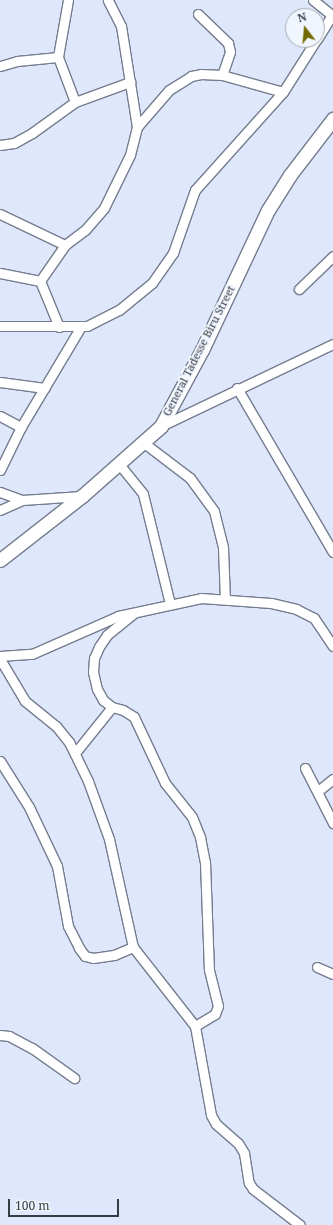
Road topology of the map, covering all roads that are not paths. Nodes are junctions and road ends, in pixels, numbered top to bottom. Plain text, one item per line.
1 (68, 0) edge
2 (108, 0) edge
3 (313, 0) edge
4 (198, 14) dead end
5 (332, 16) edge
6 (325, 27) edge
7 (311, 48) edge
8 (58, 57) junction
9 (0, 66) edge
10 (222, 75) junction
11 (130, 82) junction
12 (283, 92) junction
13 (75, 102) junction
14 (333, 120) edge
15 (137, 127) junction
16 (0, 145) edge
17 (0, 214) edge
18 (65, 245) junction
19 (333, 256) edge
20 (0, 273) edge
21 (40, 281) junction
22 (299, 289) dead end
23 (0, 326) edge
24 (59, 327) junction
25 (80, 328) junction
26 (333, 344) edge
27 (0, 382) edge
28 (45, 388) junction
29 (237, 388) junction
30 (0, 416) edge
31 (161, 426) junction
32 (21, 427) junction
33 (144, 443) junction
34 (119, 464) junction
35 (0, 470) edge
36 (0, 492) edge
37 (82, 496) junction
38 (22, 500) junction
39 (0, 510) edge
40 (333, 552) edge
41 (0, 560) edge
42 (225, 599) junction
43 (170, 604) junction
44 (134, 613) junction
45 (332, 642) edge
46 (0, 658) edge
47 (112, 707) junction
48 (75, 753) junction
49 (0, 761) edge
50 (306, 768) dead end
51 (333, 779) edge
52 (318, 791) junction
53 (333, 823) edge
54 (133, 947) junction
55 (317, 967) dead end
56 (333, 974) edge
57 (195, 1026) junction
58 (0, 1035) edge
59 (74, 1078) dead end
60 (300, 1225) edge

1 - 8 street
2 - 11 street
3 - 5 street
4 - 10 street
5 - 6 street
7 - 12 street
8 - 9 street
8 - 13 street
10 - 12 street
10 - 15 street
11 - 13 street
11 - 15 street
12 - 25 street
13 - 16 street
14 - 31 street, General Tadesse Biru Street
15 - 18 street
17 - 18 street
18 - 21 street
19 - 22 street
20 - 21 street
21 - 24 street
23 - 24 street
24 - 25 street
25 - 28 street
26 - 29 street
27 - 28 street
28 - 32 street
29 - 31 street
29 - 40 street
30 - 32 street
31 - 33 street, General Tadesse Biru Street
32 - 35 street
33 - 34 street, General Tadesse Biru Street
33 - 42 street
34 - 37 street, General Tadesse Biru Street
34 - 43 street
36 - 38 street
37 - 38 street
37 - 41 street, General Tadesse Biru Street
38 - 39 street
42 - 43 street
42 - 45 street
43 - 44 street
44 - 46 street
44 - 47 street
46 - 48 street
47 - 48 street
47 - 57 street
48 - 54 street
49 - 54 street
50 - 52 street
51 - 52 street
52 - 53 street
54 - 57 street
55 - 56 street
57 - 60 street
58 - 59 street

